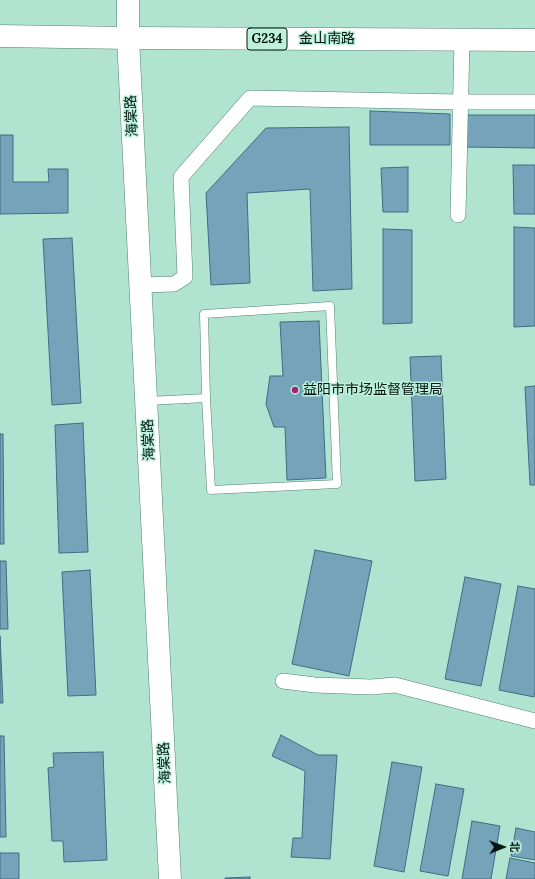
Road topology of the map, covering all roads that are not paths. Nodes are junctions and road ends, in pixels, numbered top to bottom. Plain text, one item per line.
1 (128, 0) edge
2 (0, 36) edge
3 (128, 38) junction
4 (462, 40) junction
5 (535, 40) edge
6 (460, 102) junction
7 (535, 102) edge
8 (458, 215) dead end
9 (141, 285) junction
10 (206, 398) junction
11 (147, 401) junction
12 (283, 681) dead end
13 (535, 721) edge
14 (170, 879) edge

1 - 3 main road, 海棠路
2 - 3 main road, 金山南路 / G234
3 - 4 main road, 金山南路 / G234
3 - 9 main road, 海棠路
4 - 5 main road, 金山南路 / G234
4 - 6 street
6 - 7 street
6 - 8 street
6 - 9 street
9 - 11 main road, 海棠路
10 - 10 lane
10 - 11 lane
11 - 14 main road, 海棠路
12 - 13 street

